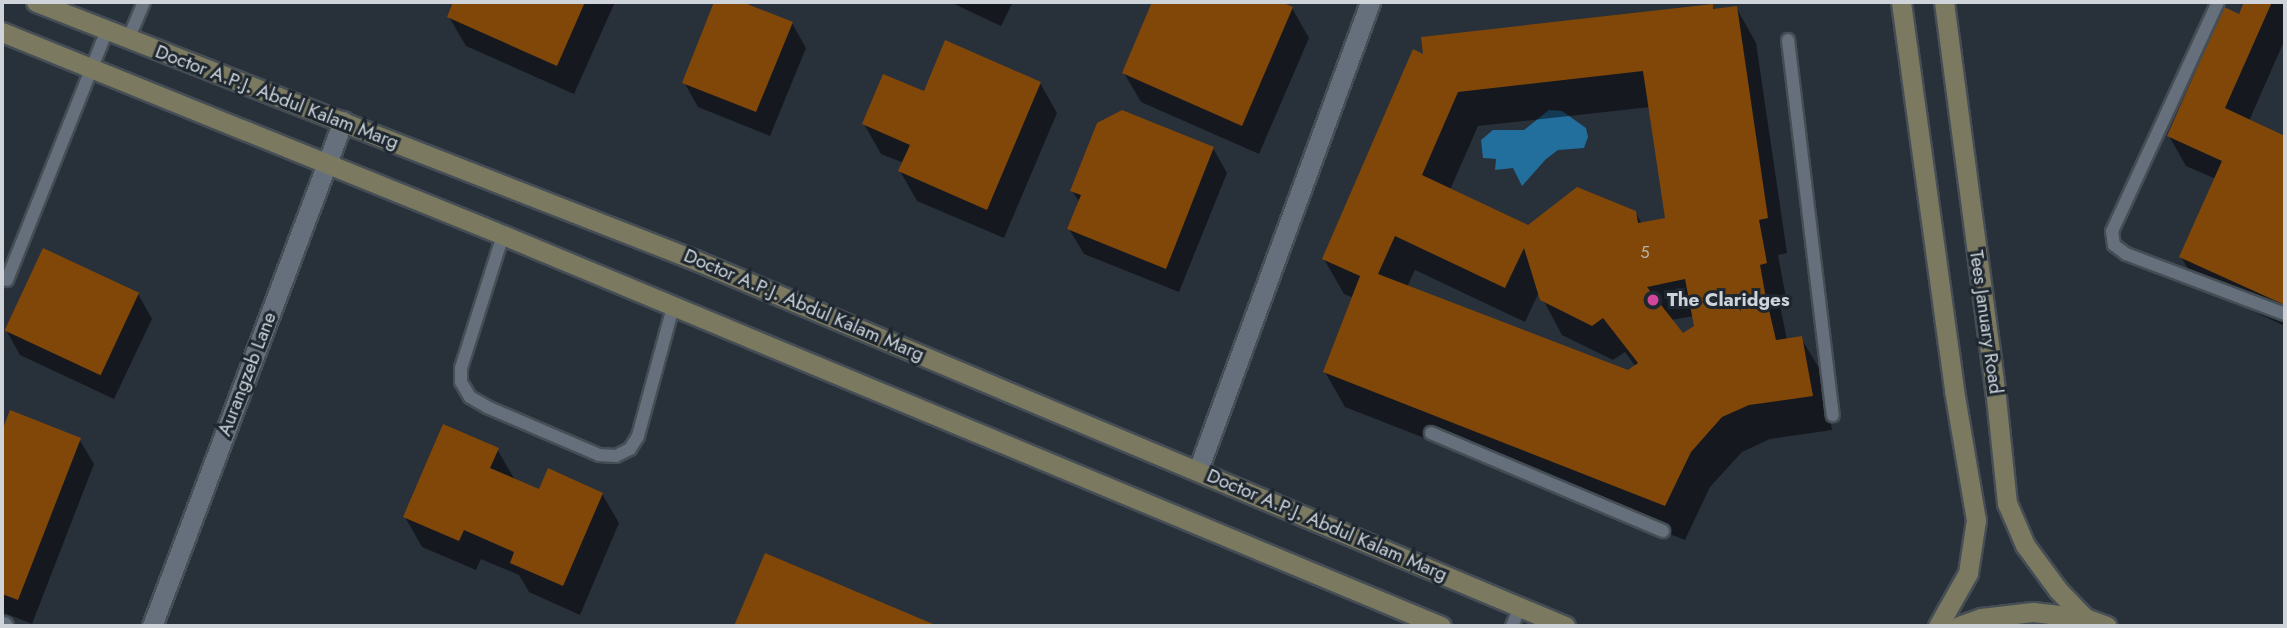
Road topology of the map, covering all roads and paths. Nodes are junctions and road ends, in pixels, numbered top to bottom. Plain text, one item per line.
1 (36, 2) edge
2 (144, 2) edge
3 (1370, 2) edge
4 (1901, 2) edge
5 (1944, 2) edge
6 (2218, 2) edge
7 (106, 32) junction
8 (2, 33) edge
9 (128, 40) junction
10 (1788, 40) dead end
11 (91, 68) junction
12 (343, 121) junction
13 (327, 163) junction
14 (503, 235) junction
15 (7, 280) dead end
16 (673, 306) junction
17 (2285, 314) edge
18 (1833, 415) dead end
19 (1431, 433) dead end
20 (1198, 470) junction
21 (1662, 531) dead end
22 (1520, 607) junction
23 (2085, 618) junction
24 (152, 626) edge
25 (1441, 626) edge
26 (1512, 626) edge
27 (1565, 626) edge
28 (1938, 626) edge
29 (1959, 626) edge
30 (2107, 626) edge

1 - 7 main road, Doctor A.P.J. Abdul Kalam Marg
2 - 9 lane
3 - 20 street
4 - 28 main road
5 - 23 main road, Tees January Road
6 - 17 lane
7 - 9 main road, Doctor A.P.J. Abdul Kalam Marg
7 - 11 lane
8 - 11 main road
9 - 12 main road, Doctor A.P.J. Abdul Kalam Marg
10 - 18 lane
11 - 13 main road
11 - 15 lane
12 - 13 street, Aurangzeb Lane
12 - 20 main road, Doctor A.P.J. Abdul Kalam Marg
13 - 14 main road
13 - 24 street, Aurangzeb Lane
14 - 16 main road
14 - 16 lane
16 - 25 main road
19 - 21 lane
20 - 22 main road, Doctor A.P.J. Abdul Kalam Marg
22 - 26 lane
22 - 27 main road, Doctor A.P.J. Abdul Kalam Marg
23 - 29 main road
23 - 30 main road

